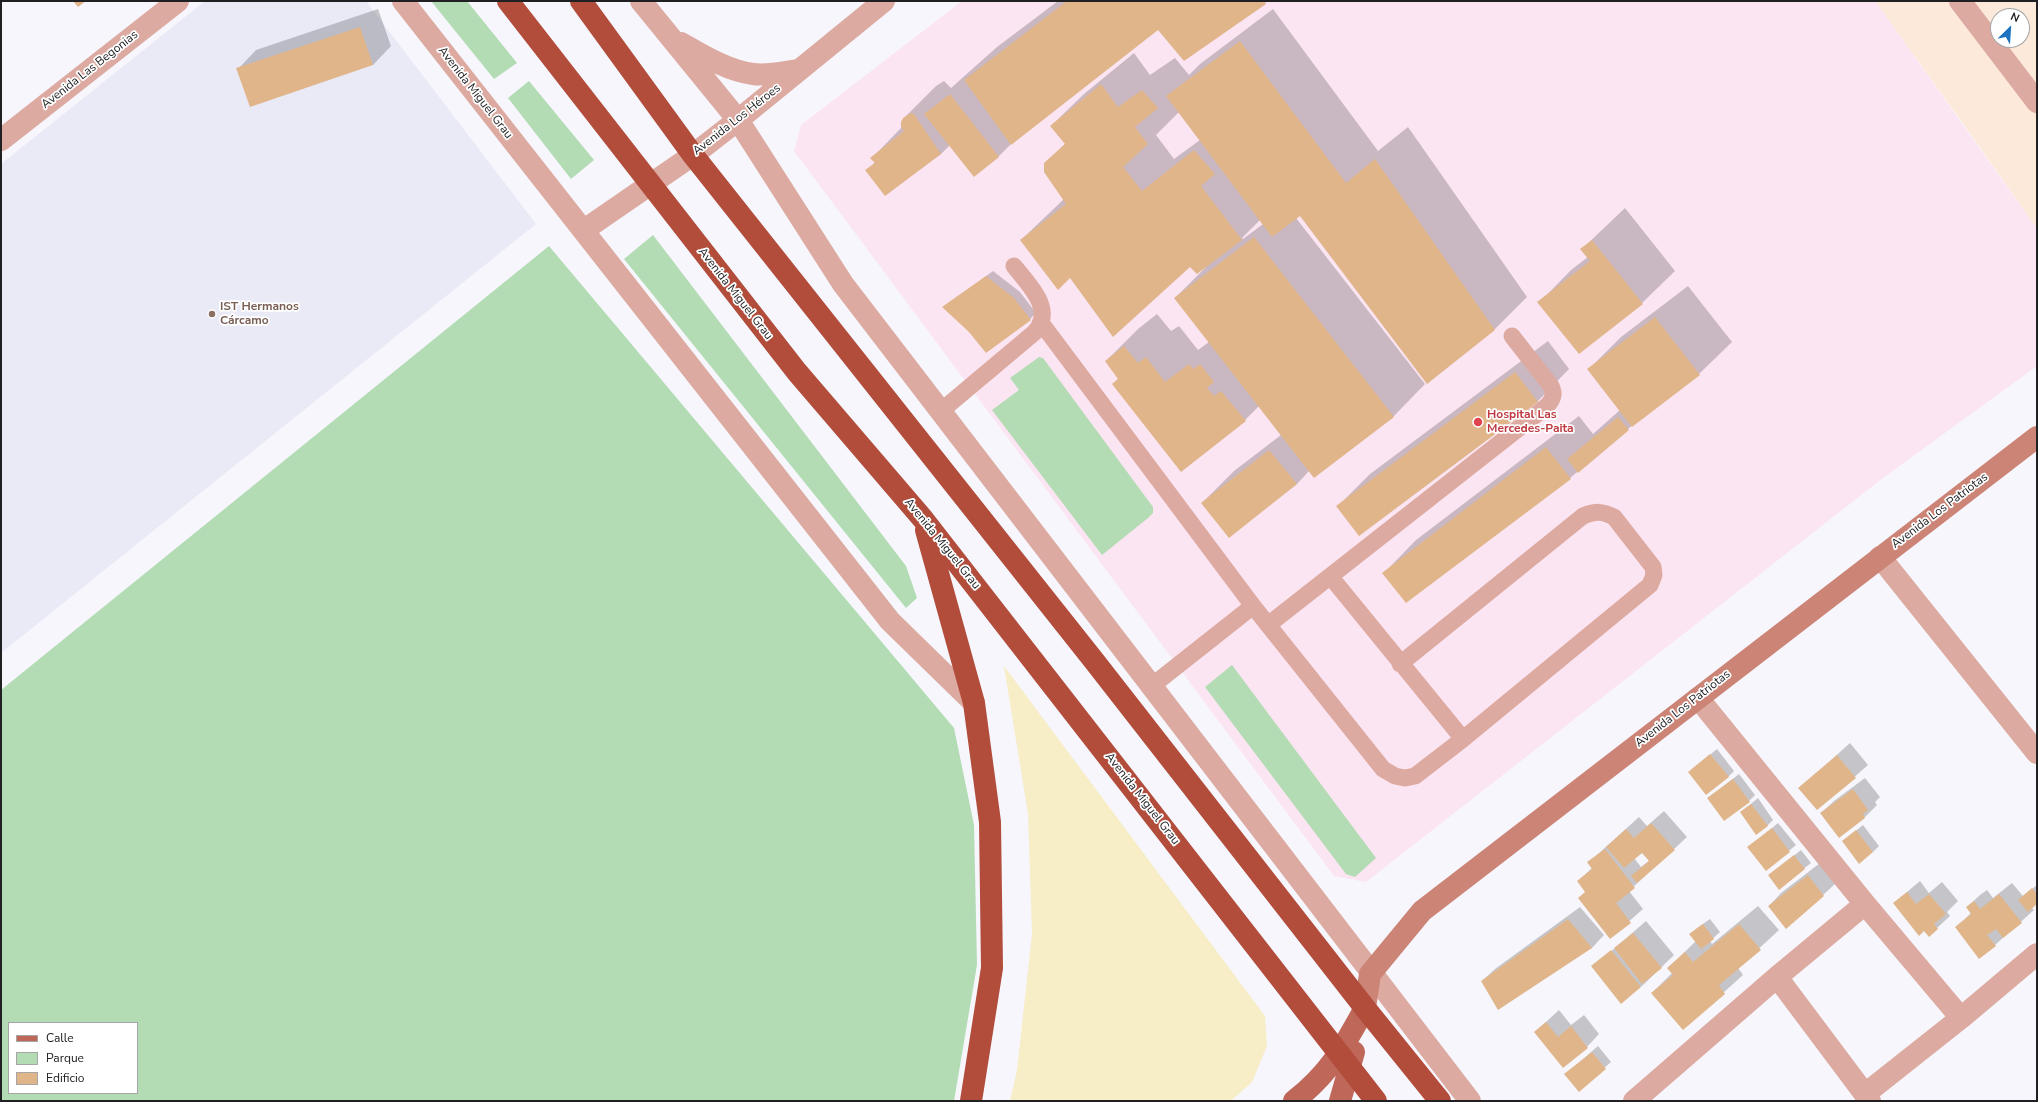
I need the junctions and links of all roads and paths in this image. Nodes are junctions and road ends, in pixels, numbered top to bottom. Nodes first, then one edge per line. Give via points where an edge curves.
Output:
1 (178, 1) edge
2 (402, 1) edge
3 (508, 1) edge
4 (581, 1) edge
5 (641, 1) edge
6 (884, 1) edge
7 (1960, 1) edge
8 (671, 38) junction
9 (800, 70) junction
10 (2037, 102) edge
11 (738, 120) junction
12 (1, 140) edge
13 (693, 154) junction
14 (649, 184) junction
15 (584, 230) junction
16 (1014, 266) dead end
17 (1042, 324) junction
18 (1512, 336) dead end
19 (941, 411) junction
20 (2037, 437) edge
21 (923, 519) junction
22 (1880, 557) junction
23 (1330, 576) junction
24 (1253, 606) junction
25 (1268, 625) junction
26 (1400, 664) junction
27 (1153, 685) junction
28 (1698, 698) junction
29 (974, 703) junction
30 (1463, 739) junction
31 (2037, 753) edge
32 (1865, 904) junction
33 (2037, 954) edge
34 (1370, 974) junction
35 (1777, 977) junction
36 (1365, 1008) junction
37 (1961, 1018) junction
38 (1345, 1061) junction
39 (1373, 1096) edge
40 (1867, 1097) edge
41 (971, 1101) edge
42 (1294, 1101) edge
43 (1340, 1101) edge
44 (1440, 1101) edge
45 (1470, 1101) edge
46 (1634, 1101) edge

1 - 12 street, Avenida Las Begonias
2 - 15 street, Avenida Miguel Grau
3 - 14 highway, Avenida Miguel Grau
4 - 13 highway
5 - 8 street
6 - 9 street, Avenida Los Héroes
7 - 10 street
8 - 9 street via 697,53 752,74 767,75
8 - 11 street
9 - 11 street, Avenida Los Héroes
11 - 13 street, Avenida Los Héroes
11 - 19 street via 843,284
13 - 14 street, Avenida Los Héroes
13 - 36 highway
14 - 15 street, Avenida Los Héroes
14 - 21 highway, Avenida Miguel Grau via 797,372
15 - 29 street, Avenida Miguel Grau via 890,621
16 - 17 lane via 1037,296 1043,316
17 - 19 lane
17 - 24 lane
18 - 23 lane via 1551,386 1554,392 1547,406
19 - 27 street
20 - 22 street, Avenida Los Patriotas
21 - 29 highway
21 - 38 highway, Avenida Miguel Grau
22 - 28 street, Avenida Los Patriotas
22 - 31 street
23 - 25 lane
23 - 26 lane
24 - 25 lane
24 - 27 lane
25 - 30 lane via 1383,769 1395,776 1415,776
26 - 30 lane
26 - 30 lane via 1583,516 1596,511 1614,517 1653,567 1654,575 1650,584
27 - 34 street
28 - 32 street
28 - 34 street, Avenida Los Patriotas via 1422,910
29 - 41 highway via 990,822 992,968
32 - 35 street
32 - 37 street
33 - 37 street
34 - 36 street
34 - 45 street
35 - 40 street
35 - 46 street
36 - 38 main road
36 - 44 highway
37 - 40 street
38 - 39 highway, Avenida Miguel Grau
38 - 42 main road
38 - 43 main road

